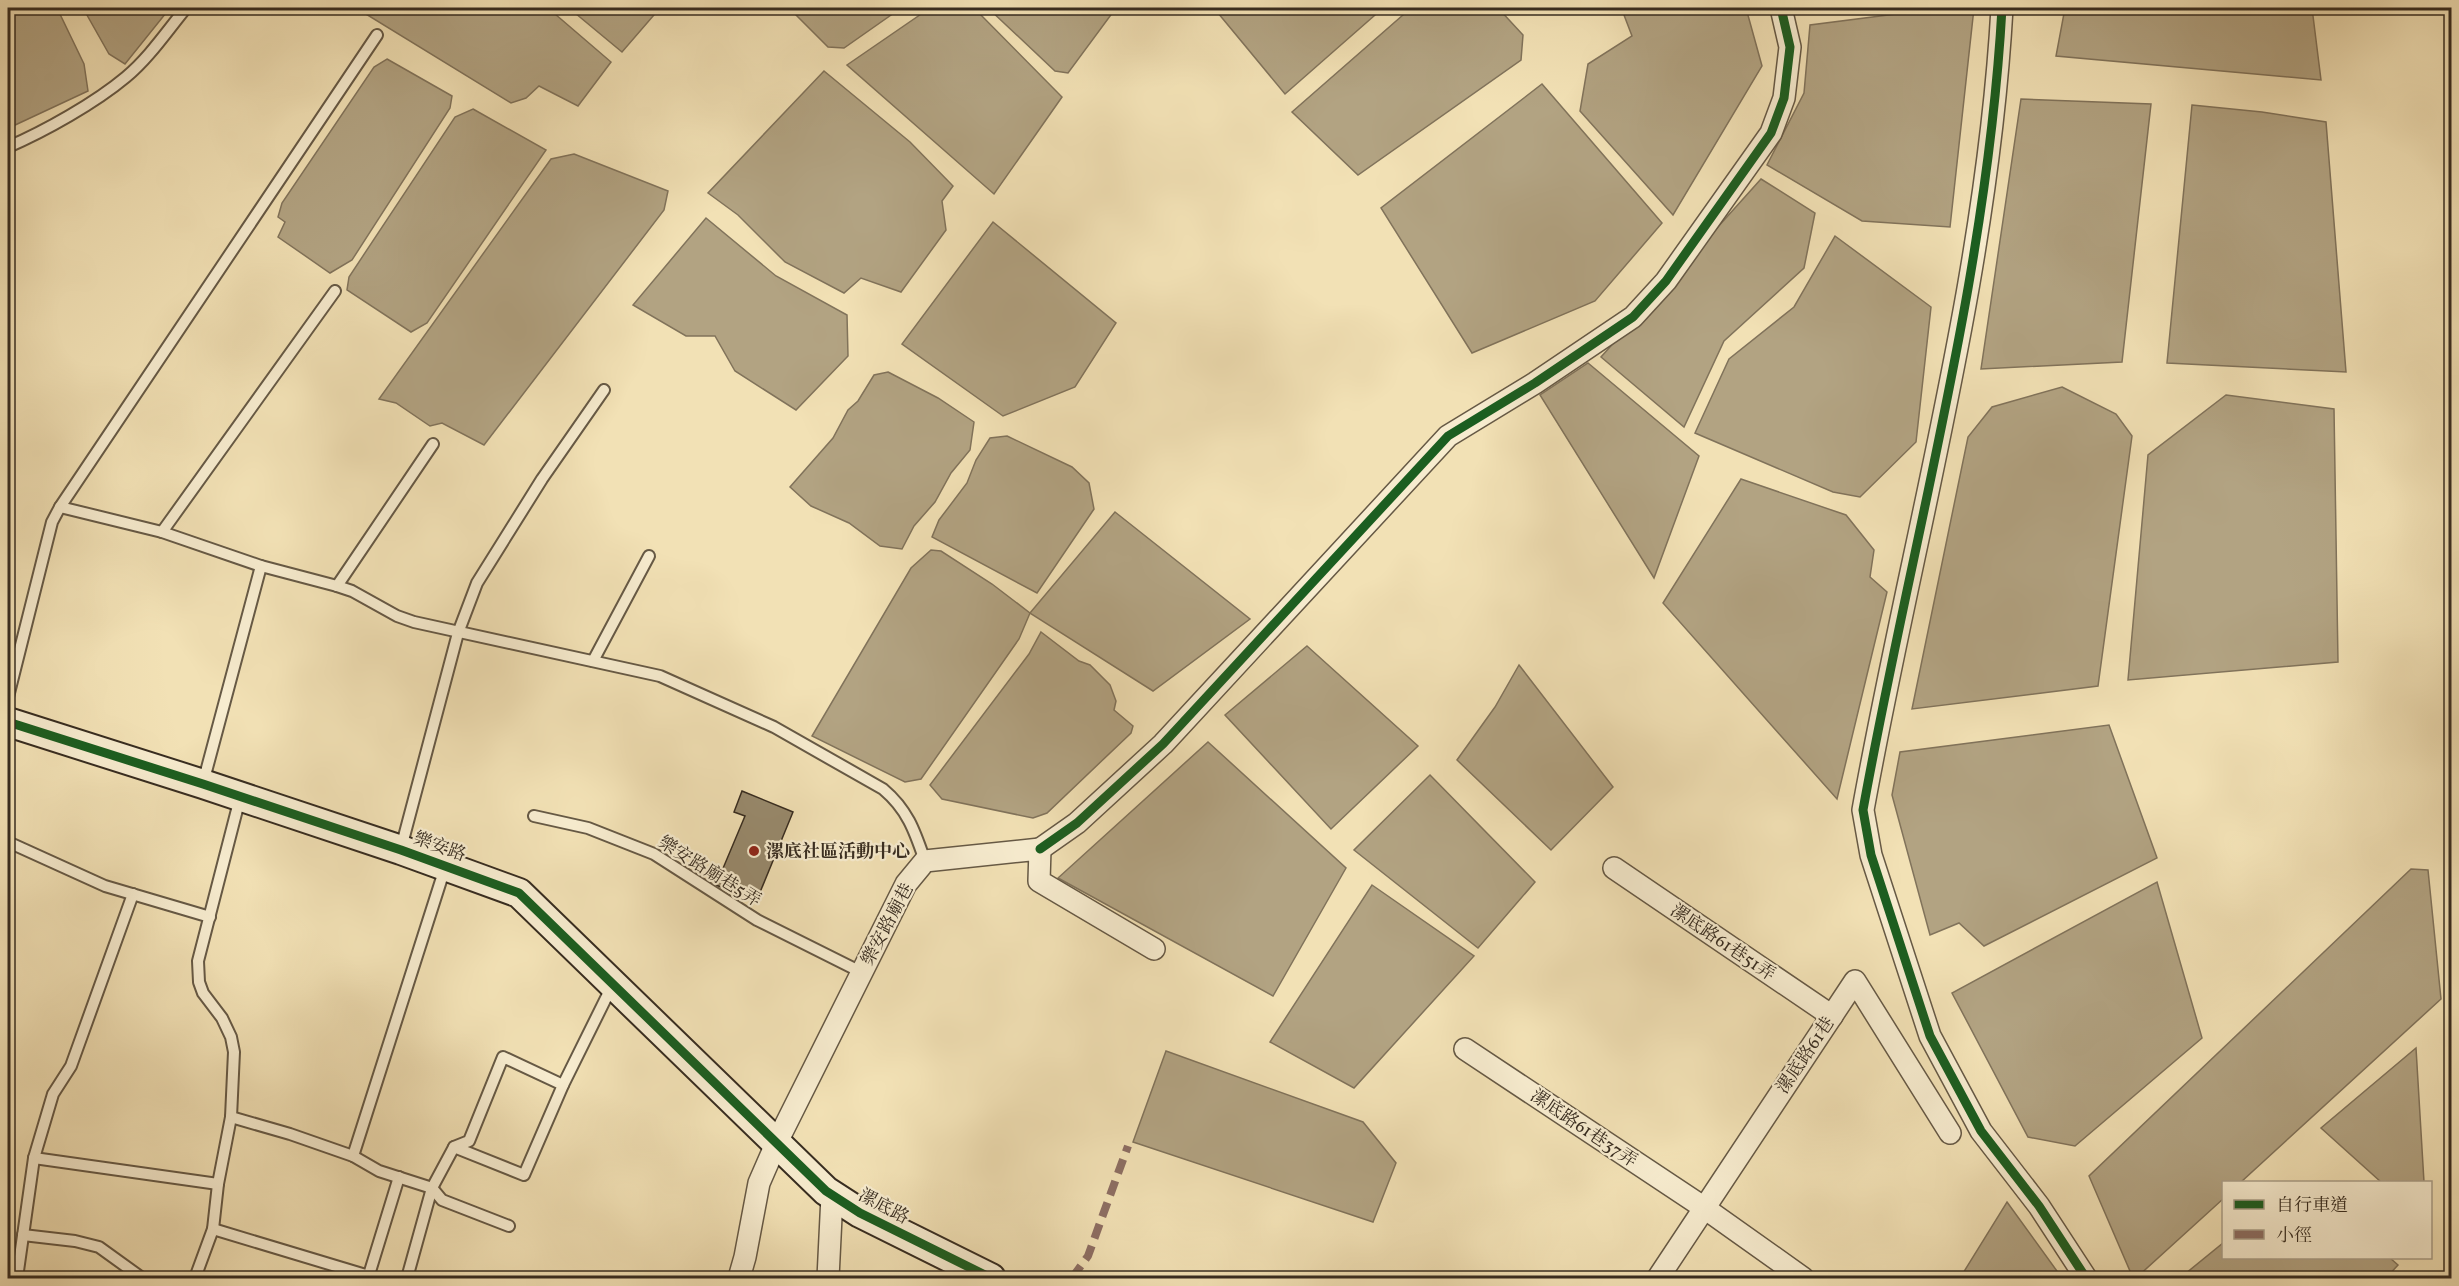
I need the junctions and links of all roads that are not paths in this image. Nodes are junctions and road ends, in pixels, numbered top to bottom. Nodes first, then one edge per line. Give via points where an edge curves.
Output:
1 (186, 8) edge
2 (1781, 8) edge
3 (2002, 8) edge
4 (377, 35) dead end
5 (8, 147) edge
6 (335, 291) dead end
7 (604, 390) dead end
8 (433, 444) dead end
9 (60, 507) junction
10 (162, 532) junction
11 (649, 556) dead end
12 (261, 566) junction
13 (337, 586) junction
14 (458, 633) junction
15 (593, 661) junction
16 (8, 697) edge
17 (8, 722) edge
18 (203, 784) junction
19 (240, 798) junction
20 (534, 816) dead end
21 (8, 842) edge
22 (1040, 849) junction
23 (401, 850) junction
24 (925, 861) junction
25 (446, 865) junction
26 (1614, 868) dead end
27 (133, 894) junction
28 (210, 917) junction
29 (1154, 949) dead end
30 (861, 972) junction
31 (613, 983) junction
32 (1832, 1016) junction
33 (1465, 1049) dead end
34 (563, 1085) junction
35 (231, 1117) junction
36 (1950, 1132) dead end
37 (776, 1144) junction
38 (454, 1147) junction
39 (352, 1156) junction
40 (34, 1158) junction
41 (399, 1177) junction
42 (218, 1184) junction
43 (432, 1188) junction
44 (832, 1196) junction
45 (1703, 1207) junction
46 (509, 1226) dead end
47 (213, 1229) junction
48 (23, 1235) junction
49 (368, 1277) edge
50 (16, 1278) edge
51 (142, 1278) edge
52 (195, 1278) edge
53 (407, 1278) edge
54 (739, 1278) edge
55 (828, 1278) edge
56 (991, 1278) edge
57 (1658, 1278) edge
58 (1803, 1278) edge
59 (2086, 1278) edge

1 - 5 lane via 127,76
2 - 22 street via 1790,47 1784,98 1772,133 1666,282 1633,317 1448,436 1163,744 1077,823
3 - 59 street via 1999,66 1974,263 1863,810 1871,855 1930,1036 1981,1131 2039,1206
4 - 9 lane
6 - 10 lane
7 - 14 lane via 477,583
8 - 13 lane
9 - 10 lane
9 - 16 lane via 52,522
10 - 12 lane
11 - 15 lane
12 - 13 lane
12 - 18 lane
13 - 14 lane via 397,616
14 - 15 lane
14 - 23 lane
15 - 24 lane via 660,676 702,694 774,727 883,789 898,802 912,824
17 - 18 street, 樂安路
18 - 19 street, 樂安路
19 - 23 street, 樂安路
19 - 28 lane
20 - 30 lane, 樂安路廟巷5弄 via 588,828 654,854 757,920
21 - 27 lane via 105,886
22 - 24 street
22 - 29 street via 1040,881
23 - 25 street, 樂安路
24 - 30 street, 樂安路廟巷 via 906,884
25 - 31 street, 樂安路 via 519,893
25 - 39 lane
26 - 32 street, 漯底路61巷51弄
27 - 28 lane
27 - 40 lane via 71,1066 53,1094
28 - 35 lane via 198,961 199,982 231,1037
30 - 37 street, 樂安路廟巷
31 - 34 lane
31 - 37 street, 樂安路
32 - 36 street, 漯底路61巷 via 1855,981
32 - 45 street, 漯底路61巷
33 - 45 street, 漯底路61巷37弄
34 - 38 lane via 503,1057 469,1141
34 - 38 lane via 524,1175
35 - 39 lane
35 - 42 lane
37 - 44 street, 漯底路
37 - 54 street, 樂安路廟巷 via 759,1183
38 - 43 lane
39 - 41 lane
40 - 42 lane
40 - 48 lane
41 - 43 lane
41 - 49 lane
42 - 47 lane
43 - 46 lane via 442,1200
43 - 53 lane
44 - 55 street
44 - 56 street, 漯底路
45 - 57 street, 漯底路61巷
45 - 58 street, 漯底路61巷37弄
47 - 49 lane
47 - 52 lane
48 - 50 lane
48 - 51 lane via 99,1247

